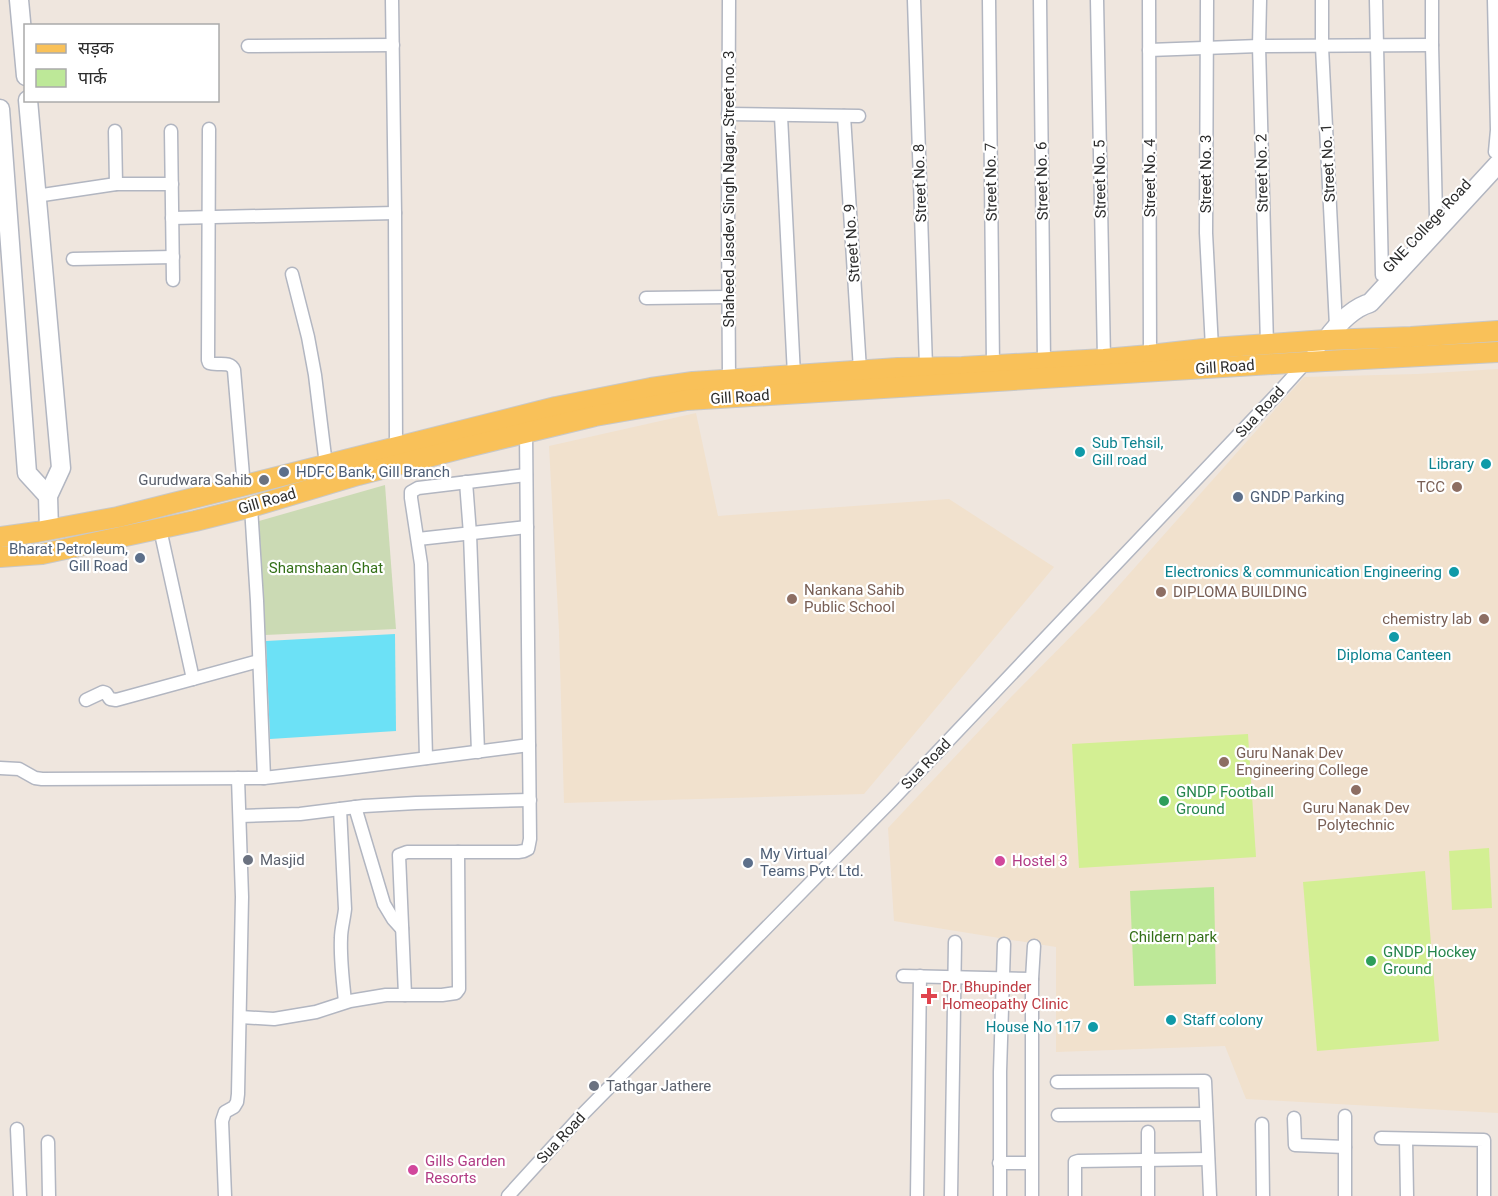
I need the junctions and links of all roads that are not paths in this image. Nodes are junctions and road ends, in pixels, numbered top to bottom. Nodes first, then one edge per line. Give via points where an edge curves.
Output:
1 (19, 0) edge
2 (392, 0) edge
3 (729, 0) edge
4 (914, 0) edge
5 (989, 0) edge
6 (1040, 0) edge
7 (1097, 0) edge
8 (1149, 0) edge
9 (1207, 0) edge
10 (1260, 0) edge
11 (1322, 0) edge
12 (1376, 0) edge
13 (1432, 0) edge
14 (1494, 0) edge
15 (393, 45) junction
16 (1432, 45) junction
17 (248, 46) dead end
18 (1259, 46) junction
19 (1377, 46) junction
20 (1322, 47) junction
21 (1207, 48) junction
22 (1149, 50) junction
23 (24, 54) edge
24 (28, 102) edge
25 (0, 109) edge
26 (728, 114) junction
27 (781, 116) junction
28 (844, 116) junction
29 (860, 116) dead end
30 (209, 129) dead end
31 (115, 131) dead end
32 (171, 131) dead end
33 (1497, 155) edge
34 (116, 184) junction
35 (172, 184) junction
36 (36, 196) junction
37 (395, 213) junction
38 (1436, 217) junction
39 (209, 218) junction
40 (172, 219) junction
41 (173, 257) junction
42 (73, 259) dead end
43 (292, 274) dead end
44 (1382, 274) junction
45 (173, 280) dead end
46 (729, 297) junction
47 (646, 298) dead end
48 (1361, 305) junction
49 (1498, 331) edge
50 (1331, 333) junction
51 (1267, 345) junction
52 (1212, 348) junction
53 (1498, 352) edge
54 (1150, 355) junction
55 (1104, 359) junction
56 (1044, 362) junction
57 (1306, 362) junction
58 (993, 365) junction
59 (926, 367) junction
60 (860, 370) junction
61 (794, 375) junction
62 (729, 379) junction
63 (526, 433) junction
64 (396, 446) junction
65 (326, 465) junction
66 (526, 475) junction
67 (466, 482) junction
68 (243, 487) junction
69 (48, 496) junction
70 (250, 507) junction
71 (526, 527) junction
72 (160, 529) junction
73 (49, 530) junction
74 (470, 534) junction
75 (0, 537) edge
76 (418, 538) junction
77 (0, 558) edge
78 (259, 661) junction
79 (193, 679) junction
80 (86, 700) dead end
81 (529, 745) junction
82 (478, 752) junction
83 (426, 758) junction
84 (0, 768) edge
85 (264, 777) junction
86 (238, 778) junction
87 (530, 800) junction
88 (355, 807) junction
89 (340, 809) junction
90 (240, 816) junction
91 (458, 852) junction
92 (402, 928) junction
93 (955, 942) dead end
94 (1004, 944) dead end
95 (1034, 946) dead end
96 (903, 976) dead end
97 (920, 976) junction
98 (955, 977) junction
99 (1002, 978) junction
100 (1032, 979) junction
101 (405, 995) junction
102 (345, 1002) junction
103 (240, 1017) junction
104 (1057, 1082) dead end
105 (1206, 1114) junction
106 (1058, 1115) dead end
107 (1345, 1116) dead end
108 (1294, 1118) dead end
109 (1262, 1124) dead end
110 (17, 1129) dead end
111 (1148, 1132) dead end
112 (1382, 1138) dead end
113 (1406, 1139) junction
114 (1484, 1140) junction
115 (1498, 1141) edge
116 (48, 1142) dead end
117 (1345, 1147) junction
118 (1208, 1159) junction
119 (1148, 1161) junction
120 (999, 1162) junction
121 (1031, 1163) junction
122 (20, 1196) edge
123 (49, 1196) edge
124 (225, 1196) edge
125 (508, 1196) edge
126 (917, 1196) edge
127 (951, 1196) edge
128 (1000, 1196) edge
129 (1032, 1196) edge
130 (1075, 1196) edge
131 (1148, 1196) edge
132 (1210, 1196) edge
133 (1263, 1196) edge
134 (1345, 1196) edge
135 (1407, 1196) edge
136 (1484, 1196) edge

1 - 23 street
2 - 15 street
3 - 26 street, Shaheed Jasdev Singh Nagar, Street no. 3
4 - 59 street, Street No. 8
5 - 58 street, Street No. 7
6 - 56 street, Street No. 6
7 - 55 street, Street No. 5
8 - 22 street, Street No. 4
9 - 21 street, Street No. 3
10 - 18 street, Street No. 2
11 - 20 street, Street No. 1
12 - 19 street
13 - 16 street
14 - 33 street
15 - 17 street
15 - 37 street
16 - 19 street
16 - 38 street
18 - 20 street
18 - 21 street
18 - 51 street, Street No. 2
19 - 20 street
19 - 44 street
20 - 50 street, Street No. 1
21 - 22 street
21 - 52 street, Street No. 3 via 1206,233
22 - 54 street, Street No. 4
24 - 36 street
25 - 69 street via 27,473
26 - 27 street
26 - 46 street, Shaheed Jasdev Singh Nagar, Street no. 3
27 - 28 street
27 - 61 street
28 - 29 street
28 - 60 street, Street No. 9
30 - 39 street
31 - 34 street
32 - 35 street
33 - 38 street, GNE College Road
33 - 48 street, GNE College Road via 1370,303
34 - 35 street
34 - 36 street
35 - 40 street
36 - 69 street via 61,468
37 - 39 street
37 - 64 street
38 - 44 street, GNE College Road
39 - 40 street
39 - 68 street via 208,360 233,366
40 - 41 street
41 - 42 street
41 - 45 street
43 - 65 street via 310,347
44 - 48 street, GNE College Road via 1363,294
46 - 47 street
46 - 62 street, Shaheed Jasdev Singh Nagar, Street no. 3
48 - 50 street, GNE College Road
49 - 50 main road, Gill Road via 1410,337
50 - 51 main road, Gill Road
50 - 57 street, Sua Road
51 - 52 main road, Gill Road
52 - 54 main road, Gill Road
53 - 57 main road, Gill Road
54 - 55 main road, Gill Road
55 - 56 main road, Gill Road
56 - 58 main road, Gill Road
57 - 63 main road, Gill Road via 687,400
57 - 125 street, Sua Road via 899,792 579,1118
58 - 59 main road, Gill Road
59 - 60 main road, Gill Road
60 - 61 main road, Gill Road
61 - 62 main road, Gill Road
62 - 64 main road, Gill Road via 651,388 556,407
63 - 66 street
63 - 70 main road, Gill Road
64 - 65 main road, Gill Road
65 - 68 main road, Gill Road
66 - 67 street
66 - 71 street
67 - 74 street
67 - 76 street via 411,492
68 - 73 main road, Gill Road
69 - 73 street
70 - 72 main road, Gill Road
70 - 78 street
71 - 74 street
71 - 81 street
72 - 77 main road, Gill Road via 42,554
72 - 79 street
73 - 75 main road, Gill Road
74 - 76 street
74 - 82 street
76 - 83 street
78 - 79 street
78 - 85 street
79 - 80 street via 116,700 103,692
81 - 82 street
81 - 87 street
82 - 83 street
83 - 85 street
84 - 86 street via 19,769 42,779
85 - 86 street
86 - 90 street
87 - 88 street
87 - 91 street via 528,849
88 - 89 street
88 - 92 street via 384,904
89 - 90 street
89 - 102 street
90 - 103 street
91 - 92 street via 399,855
91 - 101 street via 459,988 456,993 442,995
92 - 101 street
93 - 98 street
94 - 99 street
95 - 100 street
96 - 97 street
97 - 98 street
97 - 126 street
98 - 99 street
98 - 127 street
99 - 100 street
99 - 120 street
100 - 121 street
101 - 102 street
102 - 103 street via 274,1019
103 - 124 street via 238,1094 234,1107 225,1112 222,1121
104 - 105 street via 1205,1081
105 - 106 street
105 - 118 street
107 - 117 street
108 - 117 street via 1295,1145
109 - 133 street
110 - 122 street
111 - 119 street
112 - 113 street
113 - 114 street
113 - 135 street
114 - 115 street
114 - 136 street
116 - 123 street
117 - 134 street
118 - 119 street
118 - 132 street
119 - 130 street via 1075,1162
119 - 131 street
120 - 121 street
120 - 128 street
121 - 129 street

